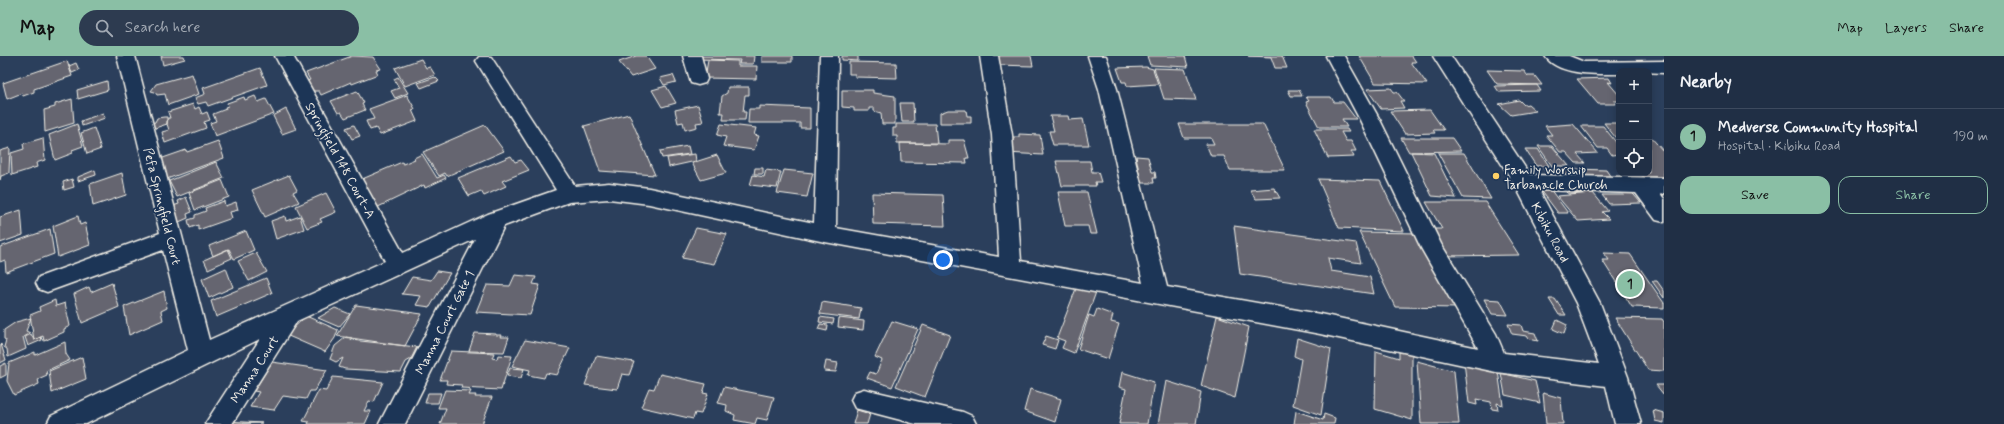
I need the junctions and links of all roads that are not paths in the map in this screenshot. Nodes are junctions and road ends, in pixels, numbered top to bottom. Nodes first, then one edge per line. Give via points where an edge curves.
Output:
1 (126, 56) edge
2 (284, 56) edge
3 (692, 56) edge
4 (829, 56) edge
5 (988, 56) edge
6 (1097, 56) edge
7 (1335, 56) edge
8 (1442, 56) edge
9 (1554, 56) edge
10 (485, 61) dead end
11 (1664, 67) edge
12 (698, 79) dead end
13 (1524, 182) junction
14 (1642, 186) junction
15 (1664, 186) edge
16 (569, 194) junction
17 (1664, 214) edge
18 (496, 220) junction
19 (825, 234) junction
20 (171, 238) junction
21 (398, 264) junction
22 (1010, 267) junction
23 (47, 283) dead end
24 (1157, 294) junction
25 (289, 315) junction
26 (201, 355) junction
27 (1496, 362) junction
28 (1616, 377) junction
29 (864, 400) dead end
30 (60, 424) edge
31 (218, 424) edge
32 (392, 424) edge
33 (963, 424) edge
34 (1628, 424) edge

1 - 20 street, Pefa Springfield Court
2 - 21 street, Springfield 148 Court-A
3 - 12 street
4 - 19 street
5 - 22 street via 997,92 1002,137
6 - 24 street via 1108,90
7 - 27 street via 1370,120 1432,248 1487,341
8 - 13 street, Kibiku Road
9 - 11 street via 1568,64 1584,68
10 - 16 street
13 - 14 street
13 - 28 street, Kibiku Road via 1588,303
14 - 15 street
14 - 17 street
16 - 18 street
16 - 19 street via 609,192 649,196
18 - 21 street
18 - 32 street, Manna Court Gate 1
19 - 22 street
20 - 23 street
20 - 26 street, Pefa Springfield Court
21 - 25 street
22 - 24 street
24 - 27 street via 1320,324
25 - 26 street
25 - 31 street, Manna Court
26 - 30 street
27 - 28 street
28 - 34 street, Kibiku Road
29 - 33 street

